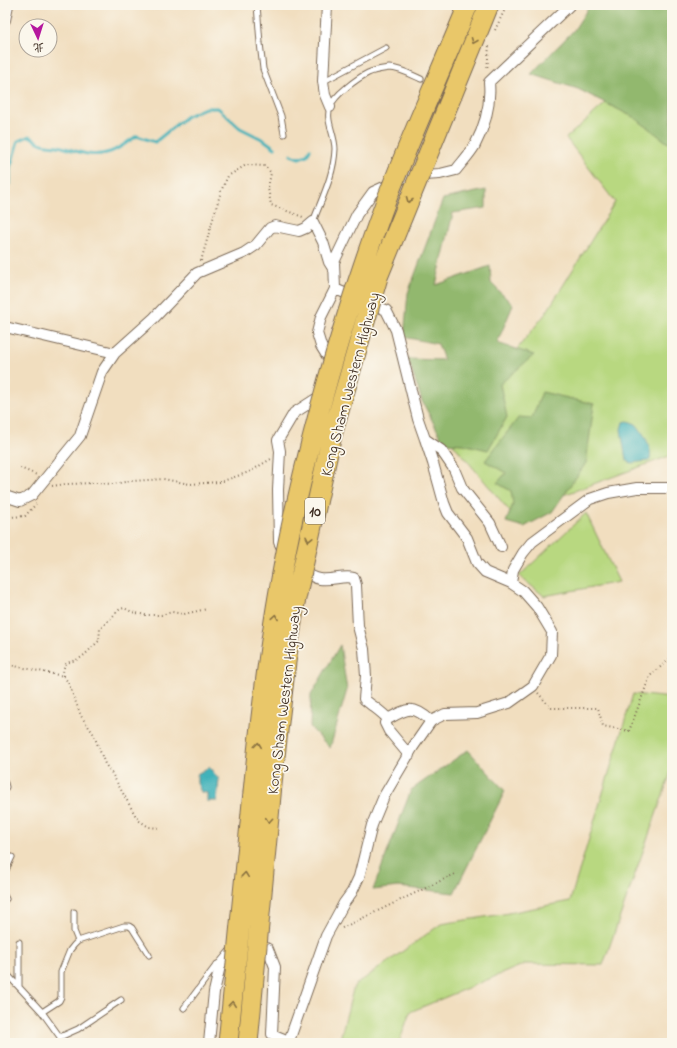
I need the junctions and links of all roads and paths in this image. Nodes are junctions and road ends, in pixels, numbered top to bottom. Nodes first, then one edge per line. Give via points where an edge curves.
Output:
1 (8, 5) edge
2 (258, 5) edge
3 (327, 5) edge
4 (468, 5) edge
5 (489, 5) edge
6 (507, 5) edge
7 (570, 5) edge
8 (5, 20) edge
9 (495, 30) dead end
10 (489, 43) dead end
11 (386, 48) dead end
12 (421, 79) dead end
13 (323, 81) junction
14 (489, 82) junction
15 (330, 107) junction
16 (284, 134) dead end
17 (313, 222) junction
18 (334, 271) junction
19 (197, 273) junction
20 (334, 289) junction
21 (5, 327) edge
22 (115, 353) junction
23 (425, 439) junction
24 (280, 456) junction
25 (667, 488) dead end
26 (48, 490) dead end
27 (5, 496) edge
28 (39, 500) dead end
29 (5, 516) edge
30 (501, 546) dead end
31 (511, 583) junction
32 (207, 609) dead end
33 (672, 656) edge
34 (5, 664) edge
35 (63, 676) junction
36 (532, 686) junction
37 (388, 719) junction
38 (431, 721) junction
39 (409, 755) junction
40 (5, 783) edge
41 (5, 789) edge
42 (160, 828) dead end
43 (12, 857) dead end
44 (5, 872) edge
45 (455, 874) dead end
46 (74, 912) dead end
47 (326, 936) junction
48 (78, 940) junction
49 (19, 942) dead end
50 (150, 955) dead end
51 (223, 963) junction
52 (5, 972) edge
53 (19, 987) junction
54 (120, 1000) dead end
55 (184, 1008) dead end
56 (42, 1012) junction
57 (60, 1040) edge
58 (289, 1042) edge
59 (209, 1043) edge
60 (228, 1043) edge
61 (248, 1043) edge

1 - 8 street
2 - 16 lane via 263,69 281,116
3 - 13 street
60 -> 4 highway, Kong Sham Western Highway / 10, bridge via 266,676 277,601 295,510 338,342 363,266 409,143
5 -> 61 highway, Kong Sham Western Highway / 10, bridge via 378,277 332,436 295,603 286,662 272,782
6 - 9 path
7 - 14 street
10 - 14 path
11 - 13 lane
12 - 15 lane via 390,68 370,72 339,94
13 - 15 street
14 - 18 street via 488,112 474,145 456,170 408,176 373,192 358,214 334,262
15 - 17 lane via 329,124 335,148 331,176
17 - 18 street
17 - 19 street via 299,231 275,226 270,228 256,245 244,253
17 - 19 path via 271,205 268,188 271,173 265,166 246,165 228,176 221,191
18 - 20 street
19 - 22 street via 154,318
20 - 23 street via 386,310 396,330
20 - 24 street via 321,317 317,333 321,346 335,369 335,379 321,396 294,413 278,440
21 - 22 street
22 - 27 street via 102,372 80,436 32,494 20,501
23 - 30 street via 441,450 454,469 462,488 490,524
23 - 31 street via 448,513 467,538 477,563 485,572
24 - 26 path via 249,472 220,482 190,484 163,479 113,484 95,482 52,486
24 - 37 street via 279,542 290,562 306,573 320,579 354,578 358,626 364,648 364,699
25 - 31 street via 637,488 590,499 532,542 512,570
28 - 29 path via 25,516
31 - 36 street via 523,591 537,607 552,632 551,655
32 - 35 path via 184,614 172,612 145,615 120,608 100,629 99,641 82,657 66,663
33 - 36 path via 650,676 629,731 603,726 598,708 551,708
34 - 35 path
35 - 42 path via 105,764 138,820 149,827
36 - 38 street via 509,703 478,713 445,714
37 - 38 street via 400,712 411,710 420,712
37 - 39 street via 385,723 389,731
38 - 39 street
39 - 47 street via 384,796 372,825 359,877
40 - 41 lane
43 - 44 lane
45 - 47 path
46 - 48 lane via 74,935
47 - 58 street
48 - 50 lane via 129,926
48 - 56 lane via 70,950 61,972 61,997
49 - 53 lane
51 - 55 lane via 217,964
51 - 58 street via 237,946 256,943 268,949 275,967 272,1034
51 - 59 street via 214,992
52 - 53 lane
53 - 56 lane
54 - 57 lane
56 - 57 lane

